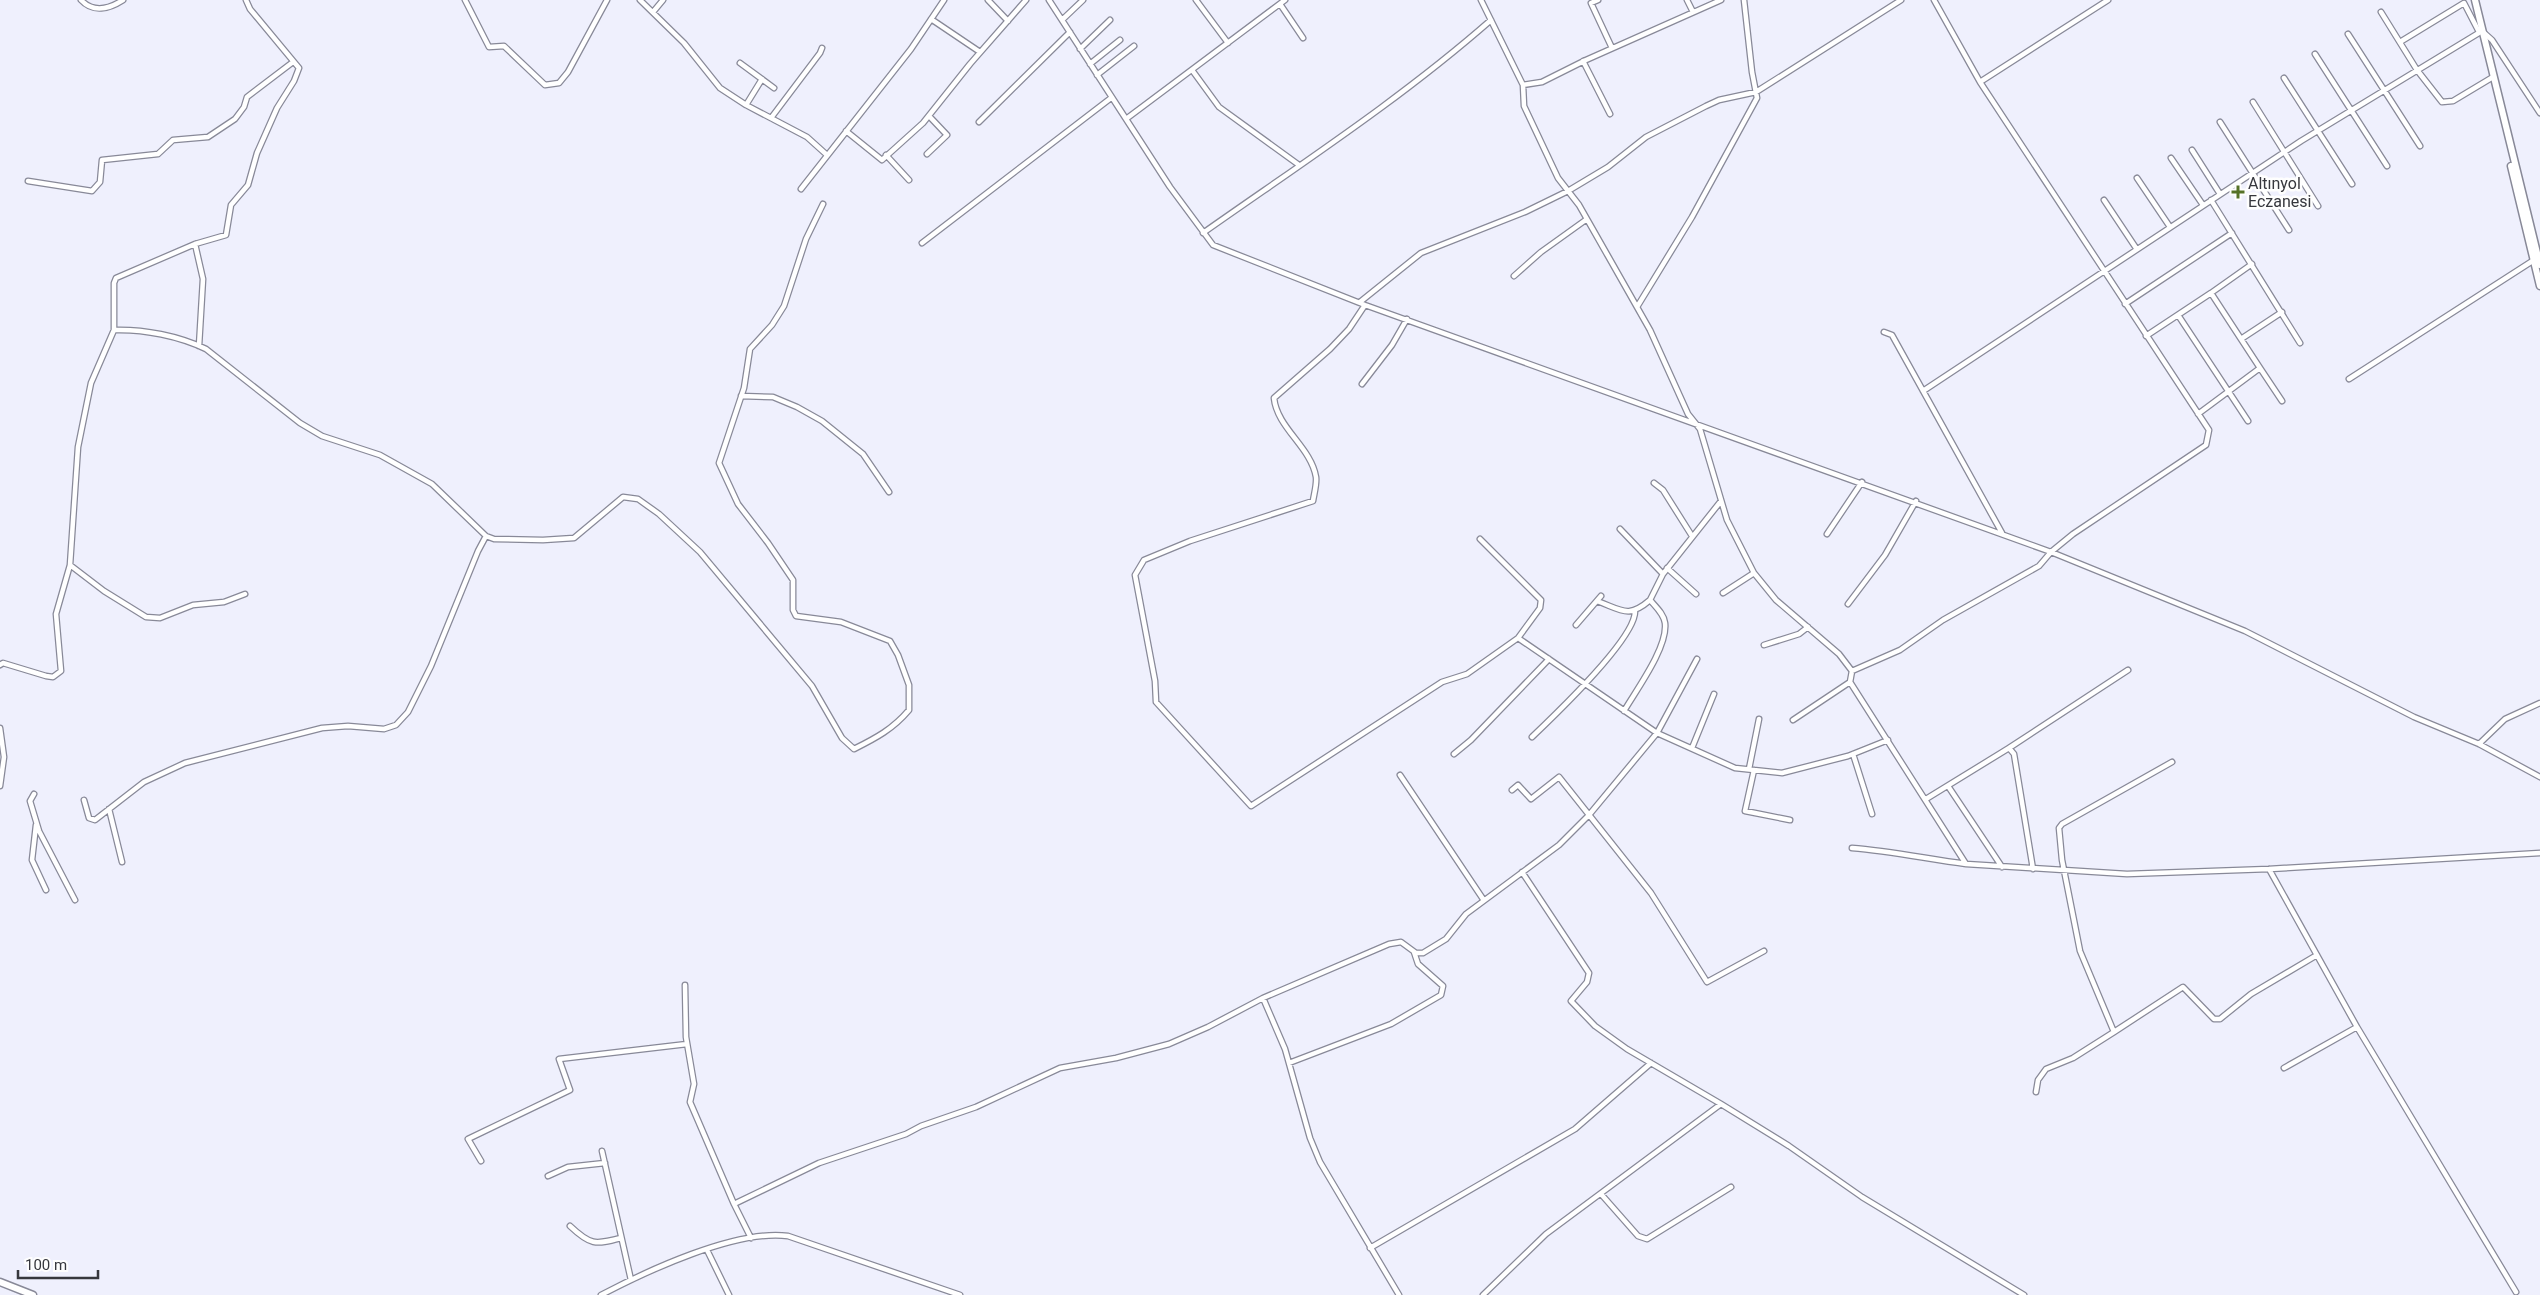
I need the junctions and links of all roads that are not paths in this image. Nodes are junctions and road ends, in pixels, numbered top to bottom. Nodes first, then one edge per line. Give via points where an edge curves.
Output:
1 (81, 0) edge
2 (123, 0) edge
3 (246, 0) edge
4 (465, 0) edge
5 (607, 0) edge
6 (640, 0) edge
7 (663, 0) edge
8 (944, 0) edge
9 (988, 0) edge
10 (1026, 0) edge
11 (1049, 0) edge
12 (1083, 0) edge
13 (1196, 0) edge
14 (1285, 0) edge
15 (1482, 0) edge
16 (1598, 0) edge
17 (1687, 0) edge
18 (1721, 0) edge
19 (1744, 0) edge
20 (1901, 0) edge
21 (1934, 0) edge
22 (2108, 0) edge
23 (2475, 0) edge
24 (1280, 4) junction
25 (653, 12) junction
26 (1693, 12) junction
27 (2381, 12) dead end
28 (931, 19) junction
29 (1062, 20) junction
30 (1110, 20) dead end
31 (1491, 20) junction
32 (1008, 21) junction
33 (2481, 31) junction
34 (1070, 32) junction
35 (2348, 34) dead end
36 (1303, 38) dead end
37 (1120, 40) dead end
38 (2400, 42) junction
39 (1228, 43) junction
40 (1134, 46) dead end
41 (822, 48) dead end
42 (1612, 48) junction
43 (1080, 49) junction
44 (980, 52) junction
45 (2315, 54) dead end
46 (1583, 61) junction
47 (293, 62) junction
48 (740, 63) dead end
49 (1090, 64) junction
50 (1192, 70) junction
51 (2418, 70) junction
52 (1097, 75) junction
53 (2284, 78) dead end
54 (2492, 78) junction
55 (762, 79) junction
56 (1980, 82) junction
57 (1523, 85) junction
58 (774, 88) dead end
59 (2384, 90) junction
60 (1756, 92) junction
61 (1111, 98) junction
62 (2253, 102) dead end
63 (746, 105) junction
64 (2351, 110) junction
65 (2540, 113) edge
66 (1610, 114) dead end
67 (929, 116) junction
68 (772, 118) junction
69 (1126, 119) junction
70 (979, 122) dead end
71 (2220, 122) dead end
72 (846, 131) junction
73 (2318, 131) junction
74 (2420, 146) dead end
75 (2192, 150) dead end
76 (2284, 152) junction
77 (927, 154) dead end
78 (827, 155) junction
79 (886, 156) junction
80 (2171, 158) dead end
81 (1299, 165) junction
82 (2387, 166) dead end
83 (2252, 173) junction
84 (2137, 178) dead end
85 (909, 180) dead end
86 (28, 181) dead end
87 (2352, 184) dead end
88 (801, 189) dead end
89 (1568, 190) junction
90 (2220, 194) junction
91 (2104, 200) dead end
92 (2211, 200) junction
93 (823, 204) dead end
94 (2202, 205) junction
95 (2318, 206) dead end
96 (1587, 219) junction
97 (2170, 227) junction
98 (2289, 230) dead end
99 (1203, 233) junction
100 (2232, 233) junction
101 (195, 244) junction
102 (922, 244) dead end
103 (2136, 248) junction
104 (2538, 260) edge
105 (2252, 264) junction
106 (2103, 270) junction
107 (1514, 276) dead end
108 (2540, 286) edge
109 (2211, 293) junction
110 (1360, 302) junction
111 (2125, 304) junction
112 (1366, 305) junction
113 (1637, 308) junction
114 (2282, 312) junction
115 (2178, 315) junction
116 (1407, 319) junction
117 (114, 330) junction
118 (1884, 332) dead end
119 (2146, 336) junction
120 (2241, 338) junction
121 (2300, 343) dead end
122 (199, 346) junction
123 (2260, 368) junction
124 (2349, 378) dead end
125 (1362, 384) dead end
126 (1923, 391) junction
127 (2230, 392) junction
128 (741, 396) junction
129 (2282, 401) dead end
130 (2198, 414) junction
131 (2248, 421) dead end
132 (1696, 423) junction
133 (1862, 482) junction
134 (1654, 483) dead end
135 (889, 492) dead end
136 (1721, 501) junction
137 (1916, 501) junction
138 (1620, 529) dead end
139 (2002, 533) junction
140 (1827, 534) dead end
141 (486, 536) junction
142 (1692, 536) junction
143 (1480, 539) dead end
144 (2051, 552) junction
145 (70, 566) junction
146 (1667, 568) junction
147 (1754, 573) junction
148 (1663, 574) junction
149 (1723, 593) dead end
150 (245, 594) dead end
151 (1696, 594) dead end
152 (1601, 596) dead end
153 (1650, 600) junction
154 (1597, 601) junction
155 (1848, 604) dead end
156 (1635, 611) junction
157 (1576, 625) dead end
158 (1808, 627) junction
159 (1518, 638) junction
160 (1764, 645) dead end
161 (1549, 659) junction
162 (1697, 659) dead end
163 (0, 665) edge
164 (2128, 670) dead end
165 (1852, 671) junction
166 (1850, 682) junction
167 (1586, 685) junction
168 (1714, 694) dead end
169 (2540, 703) edge
170 (1624, 711) junction
171 (1759, 719) dead end
172 (1793, 720) dead end
173 (0, 728) edge
174 (1657, 733) junction
175 (1532, 737) dead end
176 (1888, 740) junction
177 (2479, 744) junction
178 (1692, 748) junction
179 (2009, 748) junction
180 (1454, 754) dead end
181 (1853, 754) junction
182 (2172, 762) dead end
183 (1751, 770) junction
184 (1400, 776) dead end
185 (2540, 776) edge
186 (0, 786) edge
187 (1948, 786) junction
188 (1512, 790) dead end
189 (34, 794) dead end
190 (1926, 799) junction
191 (84, 800) dead end
192 (109, 809) junction
193 (1872, 814) dead end
194 (1589, 815) junction
195 (1790, 820) dead end
196 (36, 824) junction
197 (1852, 848) dead end
198 (2540, 853) edge
199 (122, 862) dead end
200 (1966, 864) junction
201 (2002, 867) junction
202 (2033, 869) junction
203 (2269, 869) junction
204 (1522, 872) junction
205 (2064, 872) junction
206 (46, 890) dead end
207 (1483, 899) junction
208 (75, 900) dead end
209 (1764, 951) dead end
210 (1414, 952) junction
211 (2317, 955) junction
212 (685, 986) dead end
213 (1263, 998) junction
214 (2357, 1027) junction
215 (2114, 1032) junction
216 (687, 1044) junction
217 (1289, 1063) junction
218 (1651, 1063) junction
219 (2284, 1068) dead end
220 (2036, 1092) dead end
221 (1721, 1104) junction
222 (602, 1151) dead end
223 (481, 1161) dead end
224 (604, 1163) junction
225 (548, 1176) dead end
226 (1732, 1187) dead end
227 (1601, 1194) junction
228 (734, 1204) junction
229 (570, 1226) dead end
230 (621, 1238) junction
231 (751, 1238) junction
232 (1370, 1248) junction
233 (707, 1250) junction
234 (631, 1280) junction
235 (0, 1282) edge
236 (2516, 1292) dead end
237 (33, 1295) edge
238 (601, 1295) edge
239 (729, 1295) edge
240 (960, 1295) edge
241 (1399, 1295) edge
242 (1483, 1295) edge
243 (2024, 1295) edge

1 - 2 street via 93,8 105,8
3 - 47 street
4 - 5 street via 489,46 504,46 545,85 559,83 568,72
6 - 25 street
7 - 25 street
8 - 28 street
9 - 32 street
10 - 32 street
11 - 29 street
12 - 29 street
13 - 39 street
14 - 24 street
15 - 31 street
16 - 42 street via 1591,3
17 - 26 street
18 - 26 street
19 - 60 street
20 - 60 street
21 - 56 street
22 - 56 street
23 - 33 street
24 - 36 street
24 - 39 street
25 - 63 street via 684,43 720,88
26 - 42 street
27 - 38 street
28 - 44 street
28 - 72 street
29 - 34 street
30 - 43 street
31 - 57 street
31 - 81 street via 1449,57
32 - 44 street
33 - 38 street via 2464,3
33 - 51 street
33 - 54 street
33 - 65 street via 2492,40
34 - 43 street
34 - 70 street
35 - 59 street
37 - 49 street
38 - 51 street
39 - 50 street
40 - 52 street
41 - 68 street
42 - 46 street
43 - 49 street
44 - 67 street
45 - 64 street
46 - 57 street via 1542,82
46 - 66 street
47 - 86 street via 247,97 235,119 208,138 173,140 158,154 102,160 100,182 92,191
47 - 101 street via 299,68 294,81 277,108 257,153 248,185 231,205 226,235
48 - 55 street
49 - 52 street
50 - 69 street
50 - 81 street via 1218,106
51 - 54 street via 2442,102 2452,101
51 - 59 street
52 - 61 street
53 - 73 street
54 - 104 street
55 - 58 street
55 - 63 street
56 - 106 street
57 - 89 street via 1524,106 1558,178
59 - 64 street
59 - 74 street
60 - 89 street via 1719,100 1660,129 1608,167
60 - 113 street via 1757,98 1747,120
61 - 69 street
61 - 102 street
62 - 76 street
63 - 68 street
64 - 73 street
64 - 82 street
67 - 77 street via 947,135
67 - 79 street
68 - 78 street via 807,137
69 - 99 street
71 - 83 street
72 - 78 street
72 - 79 street via 882,160
73 - 76 street
73 - 87 street
75 - 90 street
76 - 83 street
76 - 95 street
78 - 88 street
79 - 85 street
80 - 94 street
81 - 99 street
83 - 90 street
83 - 98 street
84 - 97 street
89 - 96 street
89 - 110 street via 1525,212 1421,253
90 - 92 street
91 - 103 street
92 - 94 street
92 - 100 street
93 - 128 street via 806,239 784,306 750,349
94 - 97 street
96 - 107 street
96 - 113 street
97 - 103 street
99 - 110 street via 1213,245 1229,253
100 - 105 street
100 - 111 street
101 - 117 street via 116,278
101 - 122 street via 203,279
103 - 106 street
104 - 108 street
104 - 124 street
105 - 109 street
105 - 114 street
106 - 111 street
106 - 126 street
109 - 115 street
109 - 120 street
110 - 112 street
111 - 119 street
112 - 116 street
112 - 159 street via 1330,349 1274,398 1281,419 1310,461 1317,478 1313,500 1190,541 1144,560 1135,575 1156,702 1251,806 1442,682 1467,674
113 - 132 street via 1688,414
114 - 120 street
114 - 121 street
115 - 119 street
115 - 127 street
116 - 125 street
116 - 132 street
117 - 122 street via 128,329 189,341
117 - 145 street via 91,383 78,447
118 - 126 street via 1892,335
119 - 130 street
120 - 123 street
122 - 141 street via 322,436 380,455 432,484
123 - 127 street
123 - 129 street
126 - 139 street
127 - 130 street
127 - 131 street
128 - 135 street via 773,397 822,421 863,454
128 - 141 street via 719,463 738,504 793,580 796,616 841,622 890,641 909,685 909,710 882,736 854,749 842,738 812,686 700,552 638,498 623,497 574,538 494,540
130 - 144 street via 2209,430 2206,445
132 - 133 street
132 - 136 street
133 - 137 street
133 - 140 street
134 - 142 street via 1663,490
136 - 142 street
136 - 147 street
137 - 139 street
137 - 155 street via 1884,555
138 - 148 street
139 - 144 street
141 - 192 street via 423,684 406,715 396,725 384,729 322,728 185,763 144,782
142 - 146 street
143 - 159 street via 1541,600 1540,608
144 - 165 street via 2039,566 1943,620 1900,650
144 - 177 street via 2245,631 2414,717
145 - 150 street via 146,617 160,618 193,605 224,602
145 - 163 street via 56,614 61,671 53,677
146 - 148 street
146 - 151 street
147 - 149 street
147 - 158 street via 1776,600
148 - 153 street
152 - 154 street
153 - 156 street
153 - 170 street via 1662,614 1665,639
154 - 156 street via 1627,612
154 - 157 street
156 - 167 street via 1631,628
158 - 160 street via 1798,634
158 - 165 street via 1839,654
159 - 161 street
161 - 167 street
161 - 180 street
162 - 174 street
164 - 179 street
165 - 166 street
166 - 172 street
166 - 176 street
167 - 170 street
167 - 175 street
168 - 178 street
169 - 177 street via 2505,720
170 - 174 street
171 - 183 street
173 - 186 street via 4,757
174 - 178 street
174 - 194 street
176 - 181 street
176 - 190 street
177 - 185 street
178 - 183 street via 1735,768
179 - 187 street
179 - 202 street via 2014,754
181 - 183 street via 1782,773
181 - 193 street
182 - 205 street via 2061,825
183 - 195 street via 1745,811
184 - 207 street
187 - 190 street
187 - 201 street
188 - 194 street via 1518,785 1531,799 1559,777
189 - 196 street via 30,801
190 - 200 street
191 - 192 street via 92,820
192 - 199 street
194 - 204 street via 1559,845
194 - 209 street via 1651,894 1707,982
196 - 206 street via 32,860
196 - 208 street
197 - 200 street via 1892,851
198 - 203 street
200 - 201 street
201 - 202 street
202 - 205 street
203 - 205 street via 2127,874
203 - 211 street
204 - 207 street
204 - 218 street via 1589,973 1588,982 1572,996 1572,1004 1610,1038
205 - 215 street via 2080,951
207 - 210 street via 1446,939 1423,953
210 - 213 street via 1401,942 1389,944
210 - 217 street via 1418,964 1442,986 1441,995 1391,1024
211 - 214 street
211 - 215 street via 2251,994 2220,1018 2214,1019 2183,987
212 - 216 street
213 - 217 street
213 - 228 street via 1169,1044 1060,1068 906,1134 819,1163
214 - 219 street
214 - 236 street
215 - 220 street via 2073,1058 2046,1070 2038,1080
216 - 223 street via 559,1059 570,1090 468,1139
216 - 228 street via 694,1084 690,1102
217 - 232 street via 1320,1162
218 - 221 street
218 - 232 street via 1575,1129
221 - 227 street
221 - 243 street via 1862,1197
222 - 224 street
224 - 225 street via 568,1167
224 - 230 street
226 - 227 street via 1647,1239 1638,1236
227 - 242 street via 1546,1234
228 - 231 street
229 - 230 street via 593,1243
230 - 234 street
231 - 233 street
231 - 240 street via 772,1234 788,1236
232 - 241 street
233 - 234 street
233 - 239 street
234 - 238 street
235 - 237 street

